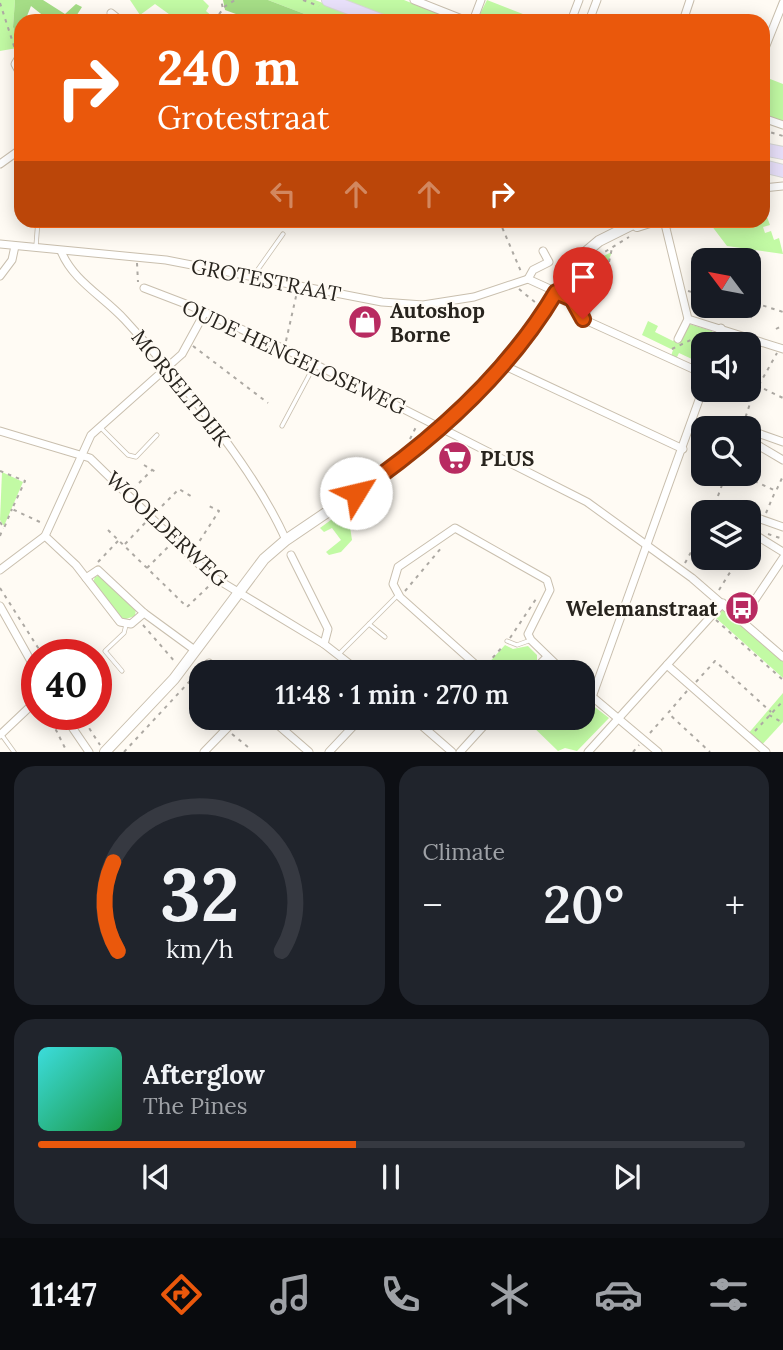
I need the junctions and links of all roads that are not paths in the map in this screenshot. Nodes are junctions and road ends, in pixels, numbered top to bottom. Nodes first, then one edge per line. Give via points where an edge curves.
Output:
1 (328, 0) edge
2 (414, 0) edge
3 (783, 3) edge
4 (365, 14) edge
5 (449, 14) edge
6 (770, 36) edge
7 (37, 228) edge
8 (626, 228) edge
9 (635, 228) edge
10 (664, 228) edge
11 (621, 231) junction
12 (283, 234) dead end
13 (0, 244) edge
14 (15, 246) junction
15 (36, 248) junction
16 (61, 251) junction
17 (543, 251) dead end
18 (606, 270) road end
19 (0, 276) edge
20 (252, 278) junction
21 (528, 279) junction
22 (144, 288) road end
23 (556, 292) junction
24 (205, 312) junction
25 (583, 319) junction
26 (688, 319) junction
27 (721, 328) junction
28 (720, 332) edge
29 (678, 339) road end
30 (783, 349) edge
31 (315, 364) junction
32 (501, 364) junction
33 (691, 368) edge
34 (166, 369) junction
35 (699, 402) edge
36 (282, 426) dead end
37 (100, 427) junction
38 (442, 427) junction
39 (0, 431) edge
40 (761, 434) edge
41 (157, 435) dead end
42 (783, 442) edge
43 (761, 447) edge
44 (683, 449) junction
45 (81, 454) junction
46 (783, 460) edge
47 (761, 519) edge
48 (783, 527) edge
49 (45, 536) junction
50 (761, 538) edge
51 (286, 540) junction
52 (648, 545) junction
53 (783, 552) edge
54 (291, 555) dead end
55 (783, 558) edge
56 (0, 570) edge
57 (86, 578) junction
58 (238, 593) junction
59 (399, 596) junction
60 (723, 603) junction
61 (0, 606) edge
62 (144, 613) junction
63 (742, 619) junction
64 (369, 624) junction
65 (126, 625) junction
66 (385, 637) dead end
67 (531, 640) junction
68 (507, 641) road end
69 (21, 643) edge
70 (324, 644) junction
71 (195, 651) junction
72 (338, 654) junction
73 (547, 657) junction
74 (783, 657) edge
75 (345, 660) edge
76 (471, 660) edge
77 (544, 660) edge
78 (550, 660) edge
79 (667, 665) junction
80 (122, 671) dead end
81 (595, 689) edge
82 (595, 699) edge
83 (21, 716) edge
84 (620, 718) junction
85 (74, 730) edge
86 (224, 730) edge
87 (284, 730) edge
88 (349, 730) edge
89 (427, 730) edge
90 (480, 730) edge
91 (1, 735) edge
92 (103, 748) edge
93 (14, 751) edge
94 (89, 751) edge
95 (205, 751) edge
96 (309, 751) edge
97 (329, 751) edge
98 (452, 751) edge
99 (460, 751) edge
100 (589, 751) edge
101 (658, 751) edge
102 (766, 751) edge

1 - 4 main road
2 - 5 street
3 - 6 street
7 - 15 lane
8 - 11 street
9 - 11 street
10 - 26 street
11 - 23 street via 580,256
12 - 20 lane
13 - 14 street, GROTESTRAAT
14 - 15 street, GROTESTRAAT
14 - 19 street via 12,260
15 - 16 street, GROTESTRAAT
16 - 20 street, GROTESTRAAT via 136,256
16 - 34 street, MORSELTDIJK via 68,268 124,318
17 - 21 street via 549,262 533,270
18 - 25 street
20 - 21 street, GROTESTRAAT via 382,302 424,305 474,297
21 - 23 street
22 - 24 street, OUDE HENGELOSEWEG
23 - 25 street via 572,299
23 - 32 street
24 - 31 street, OUDE HENGELOSEWEG
24 - 34 street via 189,343
25 - 33 street
26 - 27 street
26 - 29 street
27 - 28 street
27 - 30 street
31 - 36 lane
31 - 38 street, OUDE HENGELOSEWEG
32 - 38 street
32 - 44 street
34 - 37 street
34 - 51 street, MORSELTDIJK via 226,443
35 - 44 street
37 - 41 lane via 128,455 136,457
37 - 45 street
38 - 51 street
38 - 52 street, OUDE HENGELOSEWEG via 587,502
39 - 45 street, WOOLDERWEG
40 - 42 street
43 - 46 street
44 - 52 street
45 - 49 street
45 - 58 street, WOOLDERWEG via 190,556
47 - 48 street
49 - 56 street
49 - 57 street
50 - 53 street
51 - 58 street via 264,559
52 - 60 street, OUDE HENGELOSEWEG
52 - 81 street
54 - 70 street via 328,629
55 - 63 street
57 - 62 street via 98,570
57 - 65 street
58 - 70 street, WOOLDERWEG
58 - 71 street
59 - 64 lane
59 - 67 street via 393,584 394,571 455,528 547,580 550,590 528,634
59 - 76 street
60 - 63 street, OUDE HENGELOSEWEG
60 - 79 street
61 - 69 street
62 - 65 street
62 - 71 street
63 - 74 street, OUDE HENGELOSEWEG
64 - 66 lane
64 - 72 lane
65 - 80 lane via 105,651
67 - 68 lane via 517,645
67 - 73 street
70 - 72 street, WOOLDERWEG
71 - 92 street via 182,670
72 - 75 street, WOOLDERWEG
73 - 77 street
73 - 78 street
79 - 84 street
79 - 102 street
82 - 84 street
83 - 91 street
84 - 100 street
84 - 101 street
85 - 94 street
86 - 95 street
87 - 96 street
88 - 97 street
89 - 98 street
90 - 99 street
91 - 93 lane

